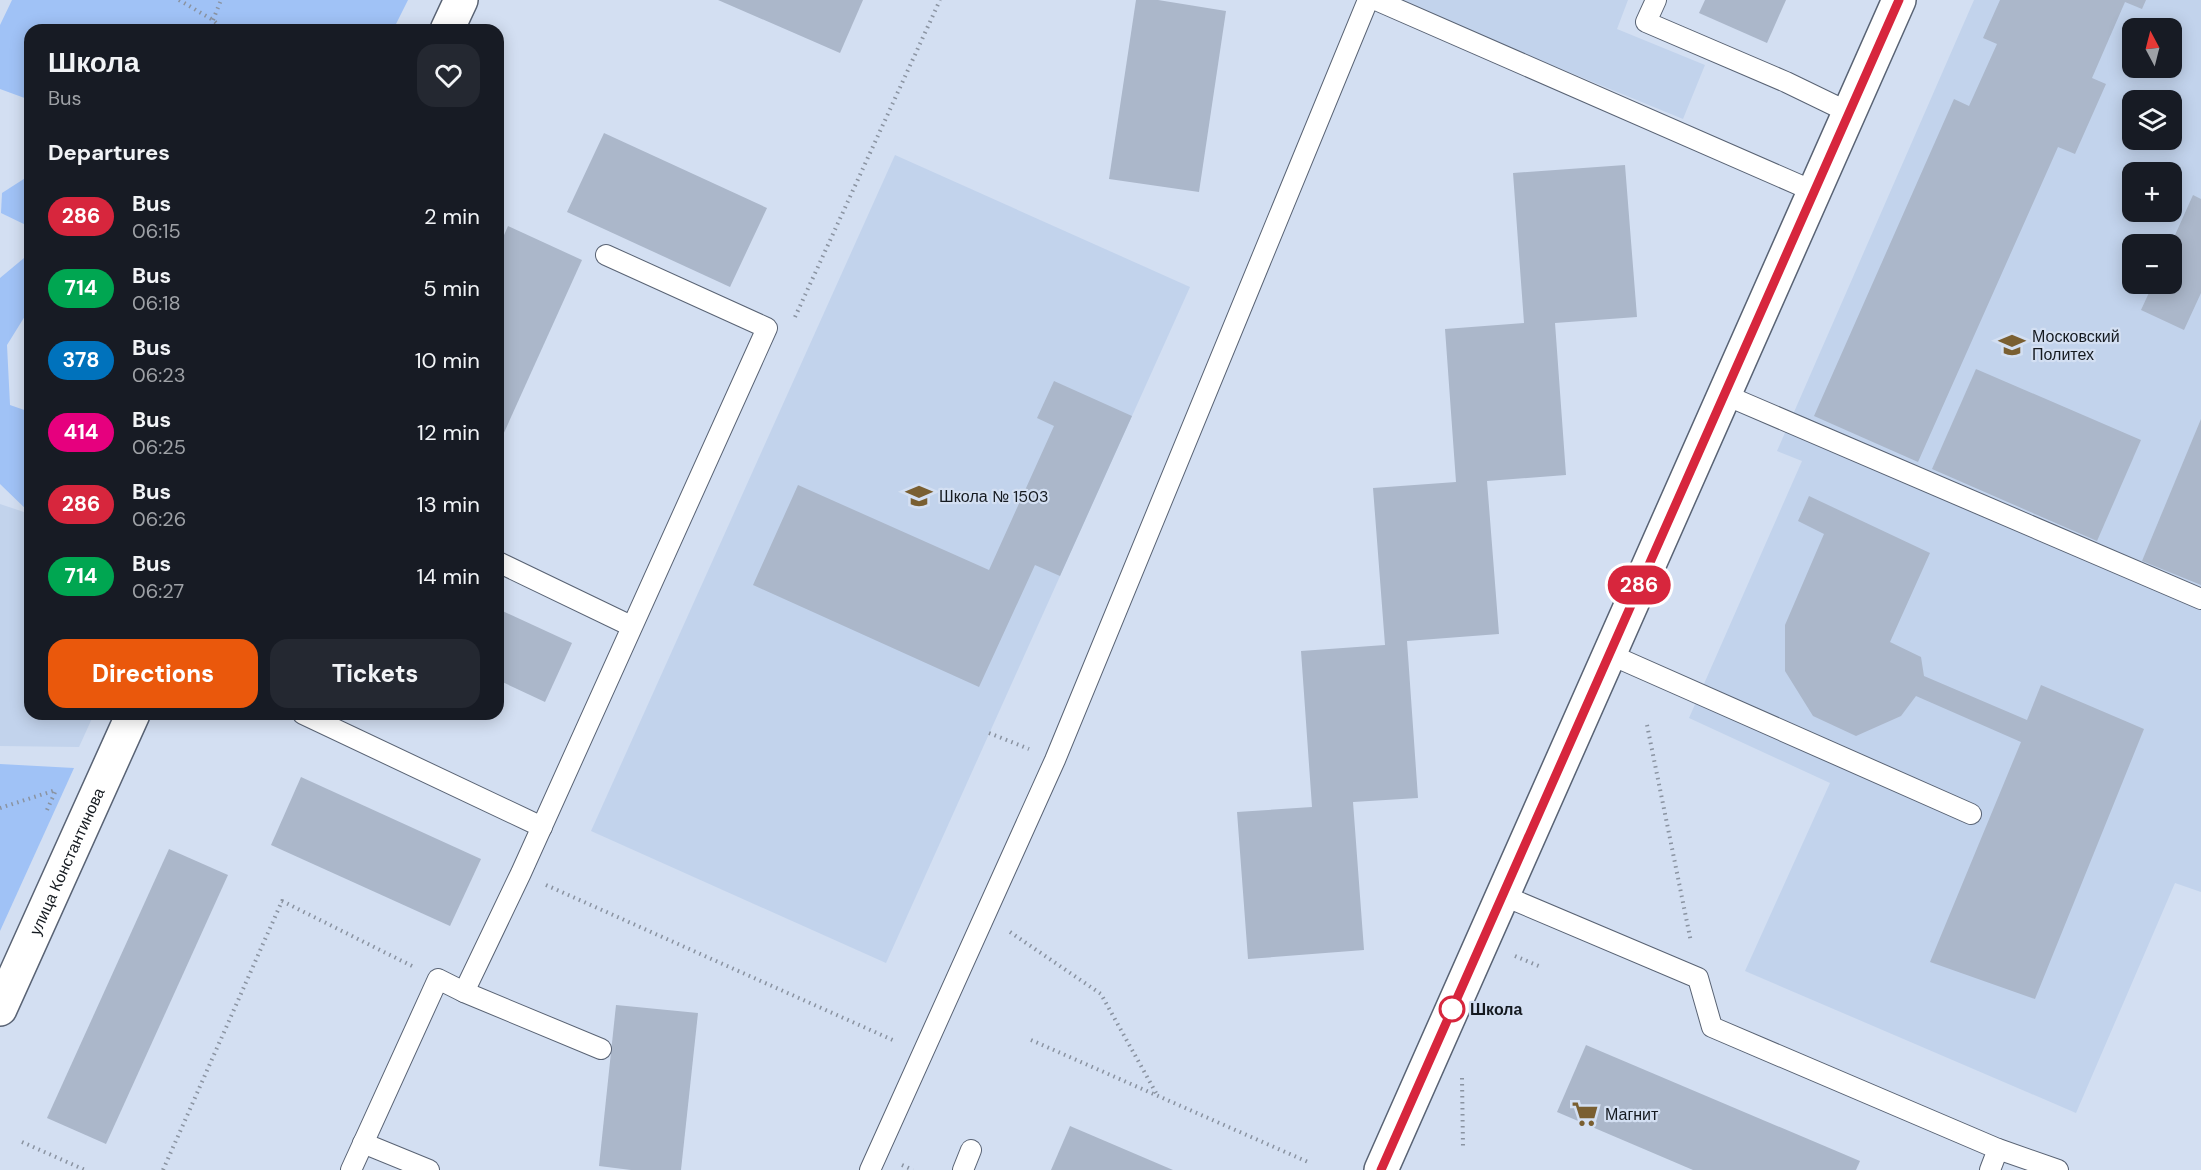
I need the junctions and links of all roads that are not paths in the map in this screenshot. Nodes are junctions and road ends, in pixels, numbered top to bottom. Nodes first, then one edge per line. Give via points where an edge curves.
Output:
1 (461, 0) edge
2 (1368, 0) edge
3 (1376, 0) edge
4 (1656, 0) edge
5 (1899, 0) edge
6 (450, 24) edge
7 (1850, 113) junction
8 (1814, 191) junction
9 (606, 255) dead end
10 (1723, 394) junction
11 (504, 565) edge
12 (2201, 599) edge
13 (631, 626) junction
14 (1609, 654) junction
15 (130, 720) edge
16 (316, 720) edge
17 (1971, 814) dead end
18 (542, 826) junction
19 (1502, 895) junction
20 (464, 992) junction
21 (0, 1010) edge
22 (601, 1049) dead end
23 (363, 1143) junction
24 (1998, 1149) junction
25 (972, 1150) dead end
26 (351, 1170) edge
27 (429, 1170) edge
28 (870, 1170) edge
29 (963, 1170) edge
30 (1381, 1170) edge
31 (1990, 1170) edge
32 (2058, 1170) edge

1 - 6 street
2 - 28 lane via 1055,760
3 - 8 lane
4 - 7 lane via 1646,22
5 - 7 street
7 - 8 street
8 - 10 street
9 - 13 lane via 767,328
10 - 12 lane
10 - 14 street
11 - 13 lane
13 - 18 lane
14 - 17 lane
14 - 19 street
15 - 21 street, улица Константинова
16 - 18 lane
18 - 20 lane
19 - 24 lane via 1698,978 1712,1027
19 - 30 street
20 - 22 lane
20 - 23 lane via 438,979
23 - 26 lane
23 - 27 lane
24 - 31 lane
24 - 32 lane
25 - 29 lane

